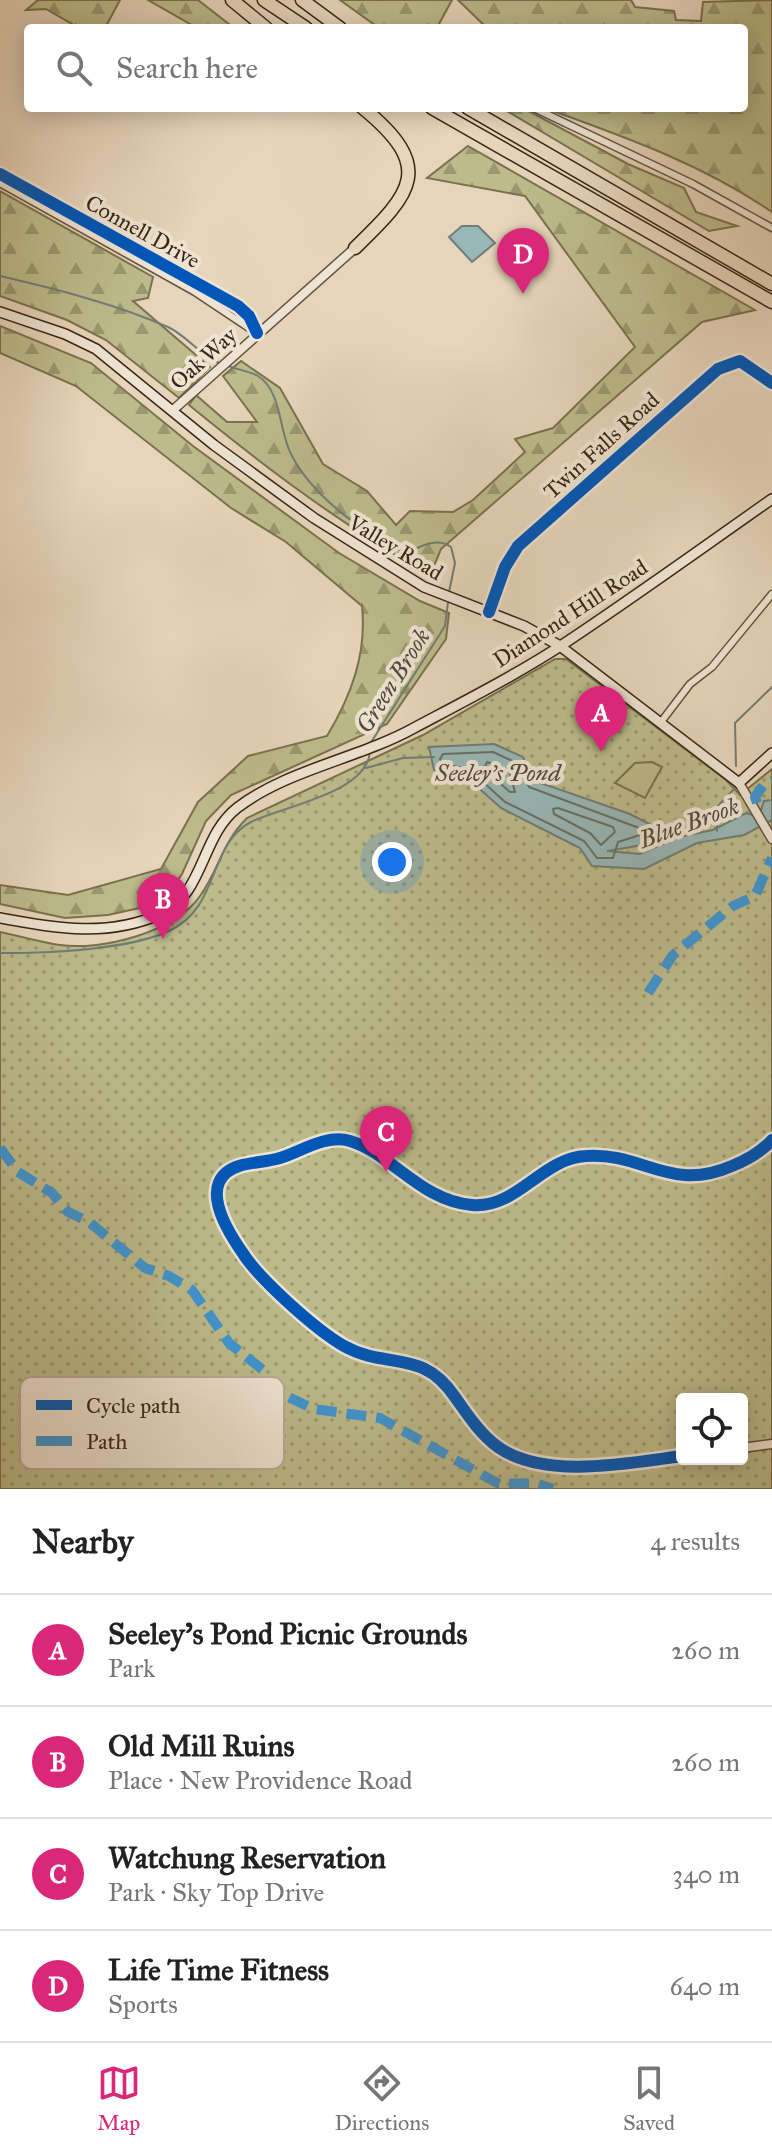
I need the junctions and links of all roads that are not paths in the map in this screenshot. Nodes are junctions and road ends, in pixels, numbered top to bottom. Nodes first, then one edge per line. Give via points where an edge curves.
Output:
1 (232, 0) edge
2 (264, 0) edge
3 (302, 0) edge
4 (261, 24) edge
5 (300, 24) edge
6 (335, 24) edge
7 (368, 112) edge
8 (439, 112) edge
9 (475, 112) edge
10 (542, 112) edge
11 (0, 174) edge
12 (0, 183) edge
13 (772, 228) edge
14 (355, 248) joint
15 (719, 253) junction
16 (772, 275) edge
17 (772, 284) edge
18 (772, 302) edge
19 (0, 312) edge
20 (257, 333) junction
21 (772, 383) edge
22 (173, 410) junction
23 (772, 499) edge
24 (772, 594) edge
25 (489, 612) junction
26 (560, 646) junction
27 (661, 722) junction
28 (772, 753) edge
29 (739, 783) junction
30 (772, 839) edge
31 (0, 918) edge
32 (772, 1140) edge
33 (772, 1444) edge
34 (748, 1447) edge
35 (676, 1457) edge

1 - 4 highway
2 - 5 highway
3 - 6 highway
7 - 14 highway via 397,138 408,177 398,204
8 - 18 highway
9 - 15 highway
10 - 13 street
11 - 20 street, Connell Drive via 238,306
12 - 20 street, Connell Drive via 208,299
14 - 20 street
15 - 16 highway
15 - 17 highway
19 - 22 main road, Valley Road via 96,349
20 - 22 street, Oak Way
21 - 25 street, Twin Falls Road via 740,361 718,369 518,546
22 - 25 main road, Valley Road via 314,518 440,595
23 - 26 main road, Diamond Hill Road
24 - 27 street
25 - 26 main road, Valley Road
26 - 27 main road, Valley Road
26 - 31 main road, Diamond Hill Road via 379,745 236,809 214,835 187,893 161,913 86,931
27 - 29 main road, Valley Road
28 - 29 main road
29 - 30 street, Valley Road
32 - 35 street via 743,1162 695,1177 617,1158 581,1156 549,1169 508,1198 480,1205 454,1201 418,1185 345,1140 237,1167 219,1182 218,1209 241,1251 267,1282 344,1345 432,1371 481,1430 507,1452 562,1466
33 - 34 street

